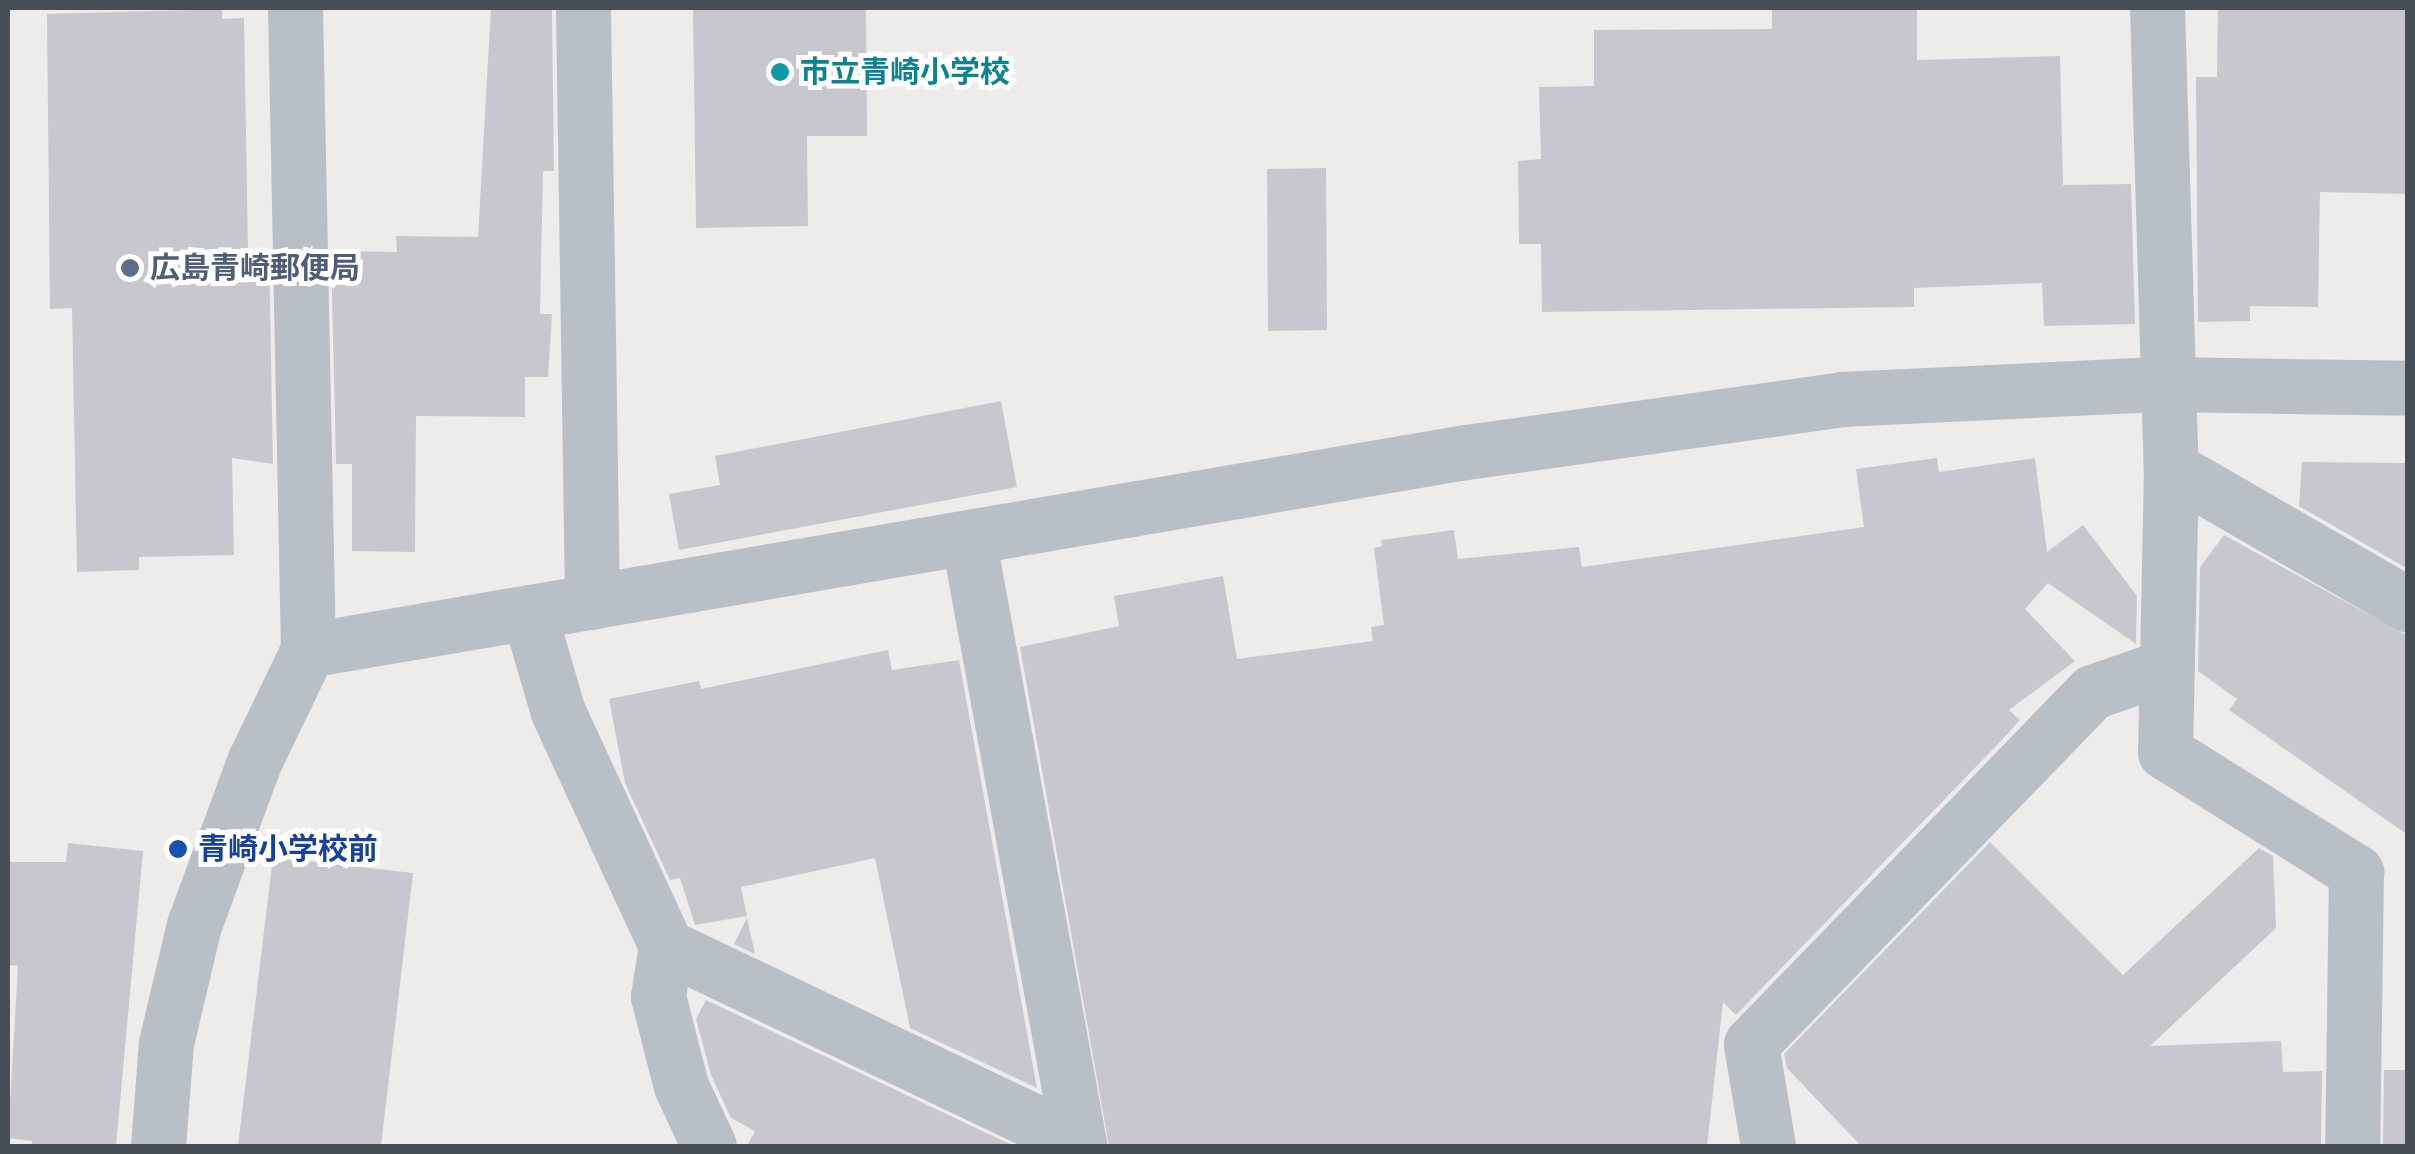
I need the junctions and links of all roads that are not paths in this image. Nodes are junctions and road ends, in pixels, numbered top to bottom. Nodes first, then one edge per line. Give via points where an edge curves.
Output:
1 (295, 8) edge
2 (583, 8) edge
3 (2158, 8) edge
4 (2164, 384) junction
5 (2408, 388) edge
6 (2171, 468) junction
7 (968, 538) junction
8 (592, 602) junction
9 (2408, 605) edge
10 (529, 612) junction
11 (308, 650) junction
12 (2167, 666) junction
13 (666, 946) junction
14 (158, 1146) edge
15 (709, 1146) edge
16 (1768, 1146) edge
17 (2352, 1146) edge

1 - 11 street
2 - 8 street
3 - 4 street
4 - 5 street
4 - 6 street
4 - 7 street via 1841,400 1459,453
6 - 9 street
6 - 12 street
7 - 8 street
7 - 13 street via 1079,1143
8 - 10 street
10 - 11 street
10 - 13 street via 558,712
11 - 14 street via 254,762 194,925 166,1044
12 - 16 street via 2092,692 1751,1044
12 - 17 street via 2166,752 2356,872
13 - 15 street via 658,996 681,1086

